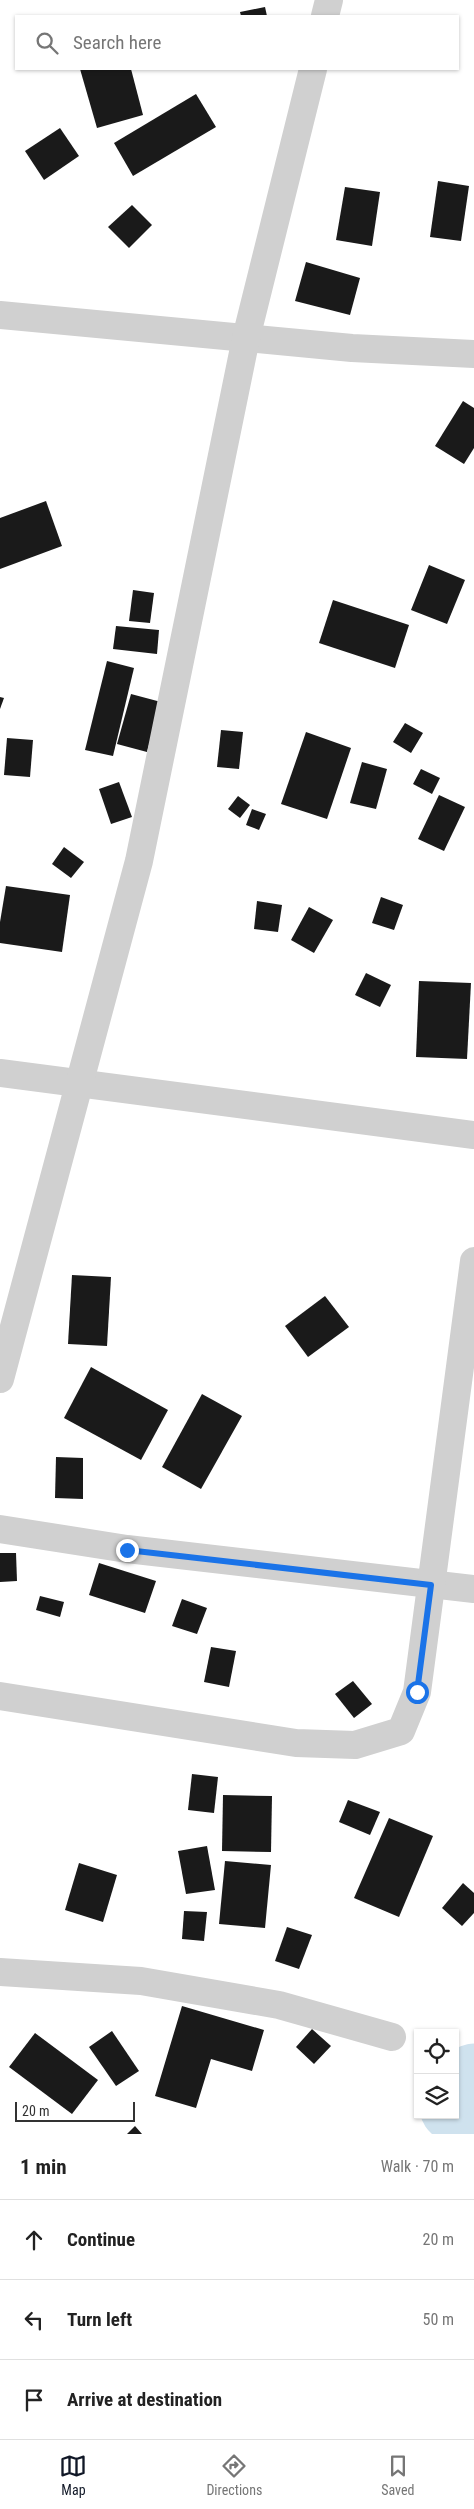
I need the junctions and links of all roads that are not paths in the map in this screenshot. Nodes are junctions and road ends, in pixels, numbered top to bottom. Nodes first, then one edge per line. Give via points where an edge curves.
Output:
1 (330, 0) edge
2 (326, 15) edge
3 (312, 70) edge
4 (0, 315) edge
5 (246, 338) junction
6 (474, 354) edge
7 (0, 1073) edge
8 (79, 1083) junction
9 (474, 1135) edge
10 (474, 1261) edge
11 (0, 1379) edge
12 (0, 1529) edge
13 (431, 1585) junction
14 (474, 1589) edge
15 (0, 1696) edge
16 (0, 1972) edge
17 (392, 2037) dead end

1 - 2 street
3 - 5 street
4 - 5 street
5 - 6 street via 352,348
5 - 8 street via 139,861
7 - 8 street
8 - 9 street
8 - 11 street
10 - 13 street
12 - 13 street via 127,1550
13 - 14 street
13 - 15 street via 417,1692 401,1731 355,1745 296,1744
16 - 17 street via 141,1980 279,2005

